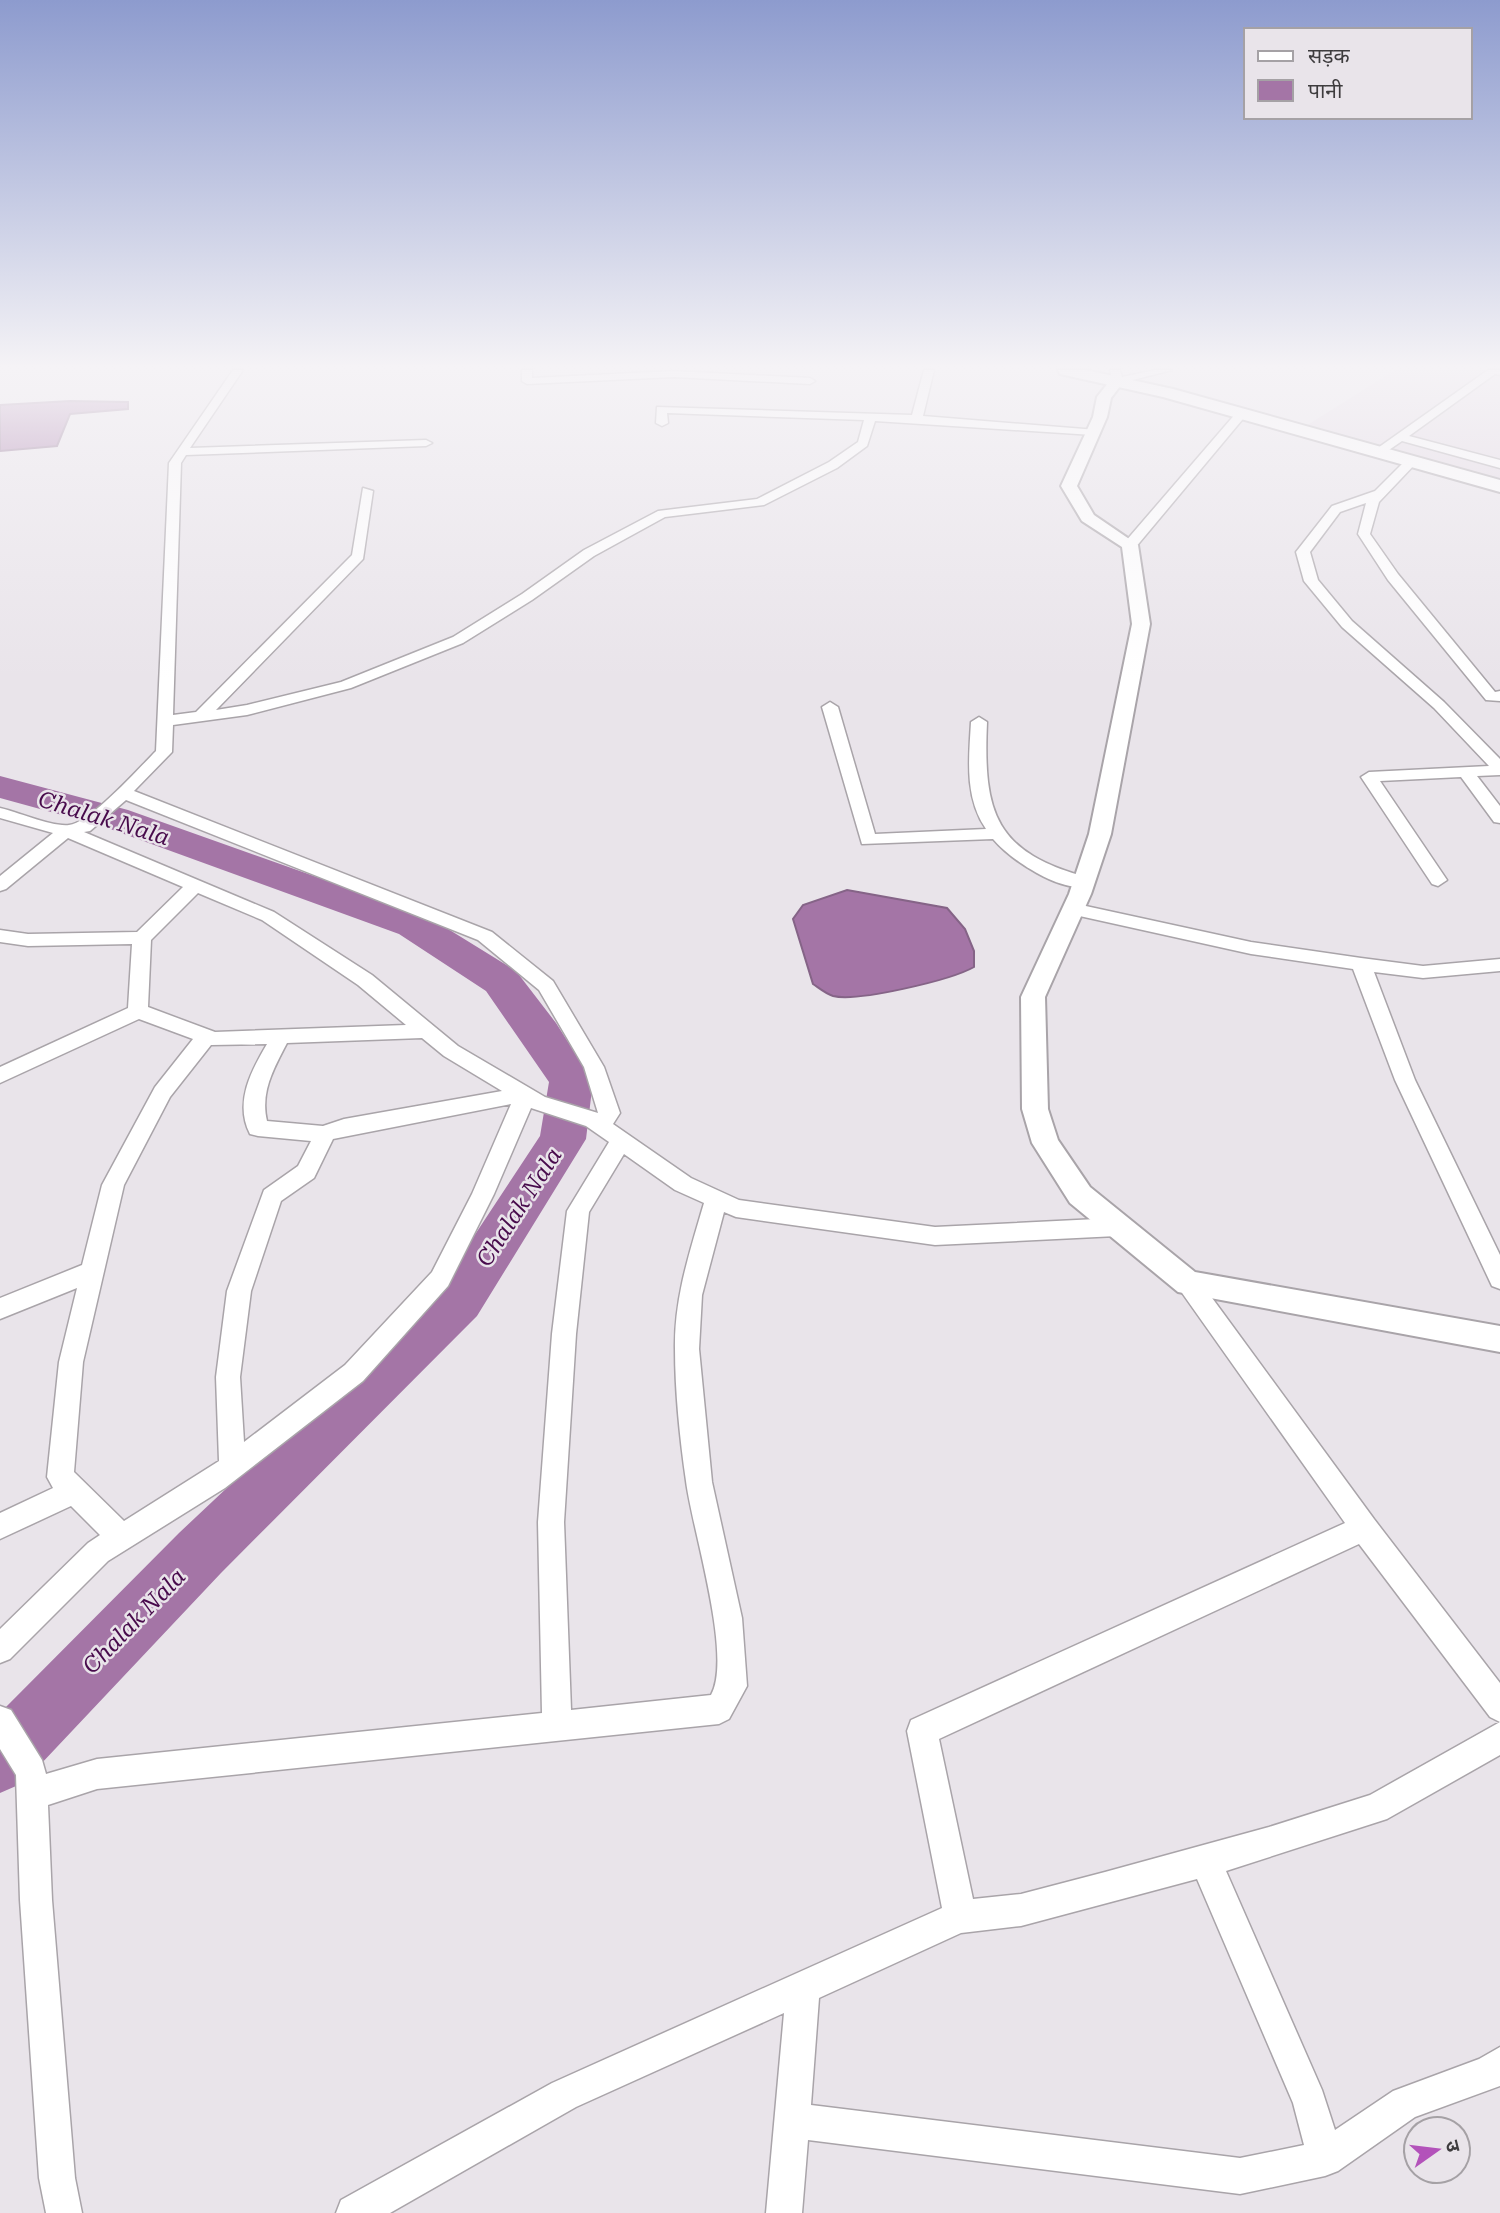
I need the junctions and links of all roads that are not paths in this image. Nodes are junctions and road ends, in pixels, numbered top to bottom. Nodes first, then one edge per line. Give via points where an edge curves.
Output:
1 (175, 473) edge
2 (817, 473) edge
3 (1075, 473) edge
4 (1191, 473) edge
5 (1400, 473) edge
6 (1455, 473) edge
7 (1500, 486) edge
8 (367, 491) dead end
9 (1380, 494) junction
10 (1130, 545) junction
11 (1500, 696) edge
12 (830, 707) dead end
13 (201, 716) junction
14 (165, 722) junction
15 (979, 722) dead end
16 (1500, 769) edge
17 (1466, 772) junction
18 (120, 797) junction
19 (0, 813) edge
20 (1500, 818) edge
21 (75, 829) junction
22 (999, 833) junction
23 (1438, 880) dead end
24 (1084, 882) junction
25 (0, 885) edge
26 (196, 886) junction
27 (1072, 909) junction
28 (0, 936) edge
29 (142, 938) junction
30 (1361, 964) junction
31 (1500, 965) edge
32 (138, 1011) junction
33 (427, 1031) junction
34 (206, 1037) junction
35 (281, 1037) junction
36 (0, 1076) edge
37 (532, 1098) junction
38 (605, 1129) junction
39 (324, 1134) junction
40 (716, 1199) junction
41 (1117, 1227) junction
42 (91, 1272) junction
43 (1500, 1279) edge
44 (1188, 1283) junction
45 (0, 1309) edge
46 (1500, 1339) edge
47 (232, 1467) junction
48 (75, 1491) junction
49 (0, 1526) edge
50 (1364, 1528) junction
51 (121, 1537) junction
52 (0, 1648) edge
53 (1500, 1707) edge
54 (0, 1721) edge
55 (557, 1727) junction
56 (1500, 1737) edge
57 (32, 1783) junction
58 (1205, 1860) junction
59 (960, 1917) junction
60 (803, 1987) junction
61 (1500, 2064) edge
62 (792, 2120) junction
63 (1325, 2158) junction
64 (64, 2213) edge
65 (354, 2213) edge
66 (784, 2213) edge

1 - 14 street
2 - 13 street via 760,502 662,514 589,554 458,640 346,685 247,710
3 - 10 street via 1069,486 1088,518
4 - 10 street
5 - 9 street
6 - 7 main road
8 - 13 street via 358,556
9 - 11 street via 1373,501 1364,534 1393,577 1491,697
9 - 16 street via 1336,509 1303,552 1311,581 1347,624 1440,705
10 - 24 street via 1142,624 1100,834
12 - 22 street via 868,840
13 - 14 street
14 - 18 street via 164,752
15 - 22 street via 977,774 984,810
16 - 17 street
17 - 20 street
17 - 23 street via 1369,777
18 - 21 street
18 - 38 street via 485,936 546,986 594,1067 608,1113
19 - 21 street
21 - 25 street
21 - 26 street
22 - 24 street via 1007,846 1059,878
24 - 27 street
26 - 29 street
26 - 33 street via 268,916 365,980
27 - 30 street via 1251,948
27 - 41 street via 1033,996 1035,1109 1045,1143 1080,1195
28 - 29 street via 28,940
29 - 32 street
30 - 31 street via 1423,972
30 - 43 street via 1405,1080
32 - 34 street
32 - 36 street
33 - 35 street
33 - 37 street via 451,1051
34 - 35 street
34 - 42 street via 162,1092 113,1185
35 - 39 street via 257,1079 252,1110 258,1128
37 - 38 street
37 - 39 street
37 - 47 street via 440,1279 354,1373
38 - 40 street via 683,1184
38 - 55 street via 578,1211 564,1334 551,1522
39 - 47 street via 312,1169 272,1196 239,1291 228,1377
40 - 41 street via 736,1208 935,1236
40 - 55 street via 690,1295 687,1349 699,1482 729,1618 732,1686 719,1709
41 - 44 street
42 - 45 street
42 - 48 street via 71,1362 60,1477
44 - 46 street
44 - 50 street
47 - 51 street
48 - 49 street
48 - 51 street
50 - 53 street
50 - 59 street via 922,1731
51 - 52 street via 98,1552
54 - 57 street
55 - 57 street
56 - 58 street via 1376,1808
57 - 64 street via 36,1900 57,2178
58 - 59 street via 1021,1910
58 - 63 street via 1310,2102
59 - 60 street
60 - 62 street
60 - 65 street via 564,2095
61 - 63 street via 1490,2073 1405,2103
62 - 63 street via 1240,2176
62 - 66 street

